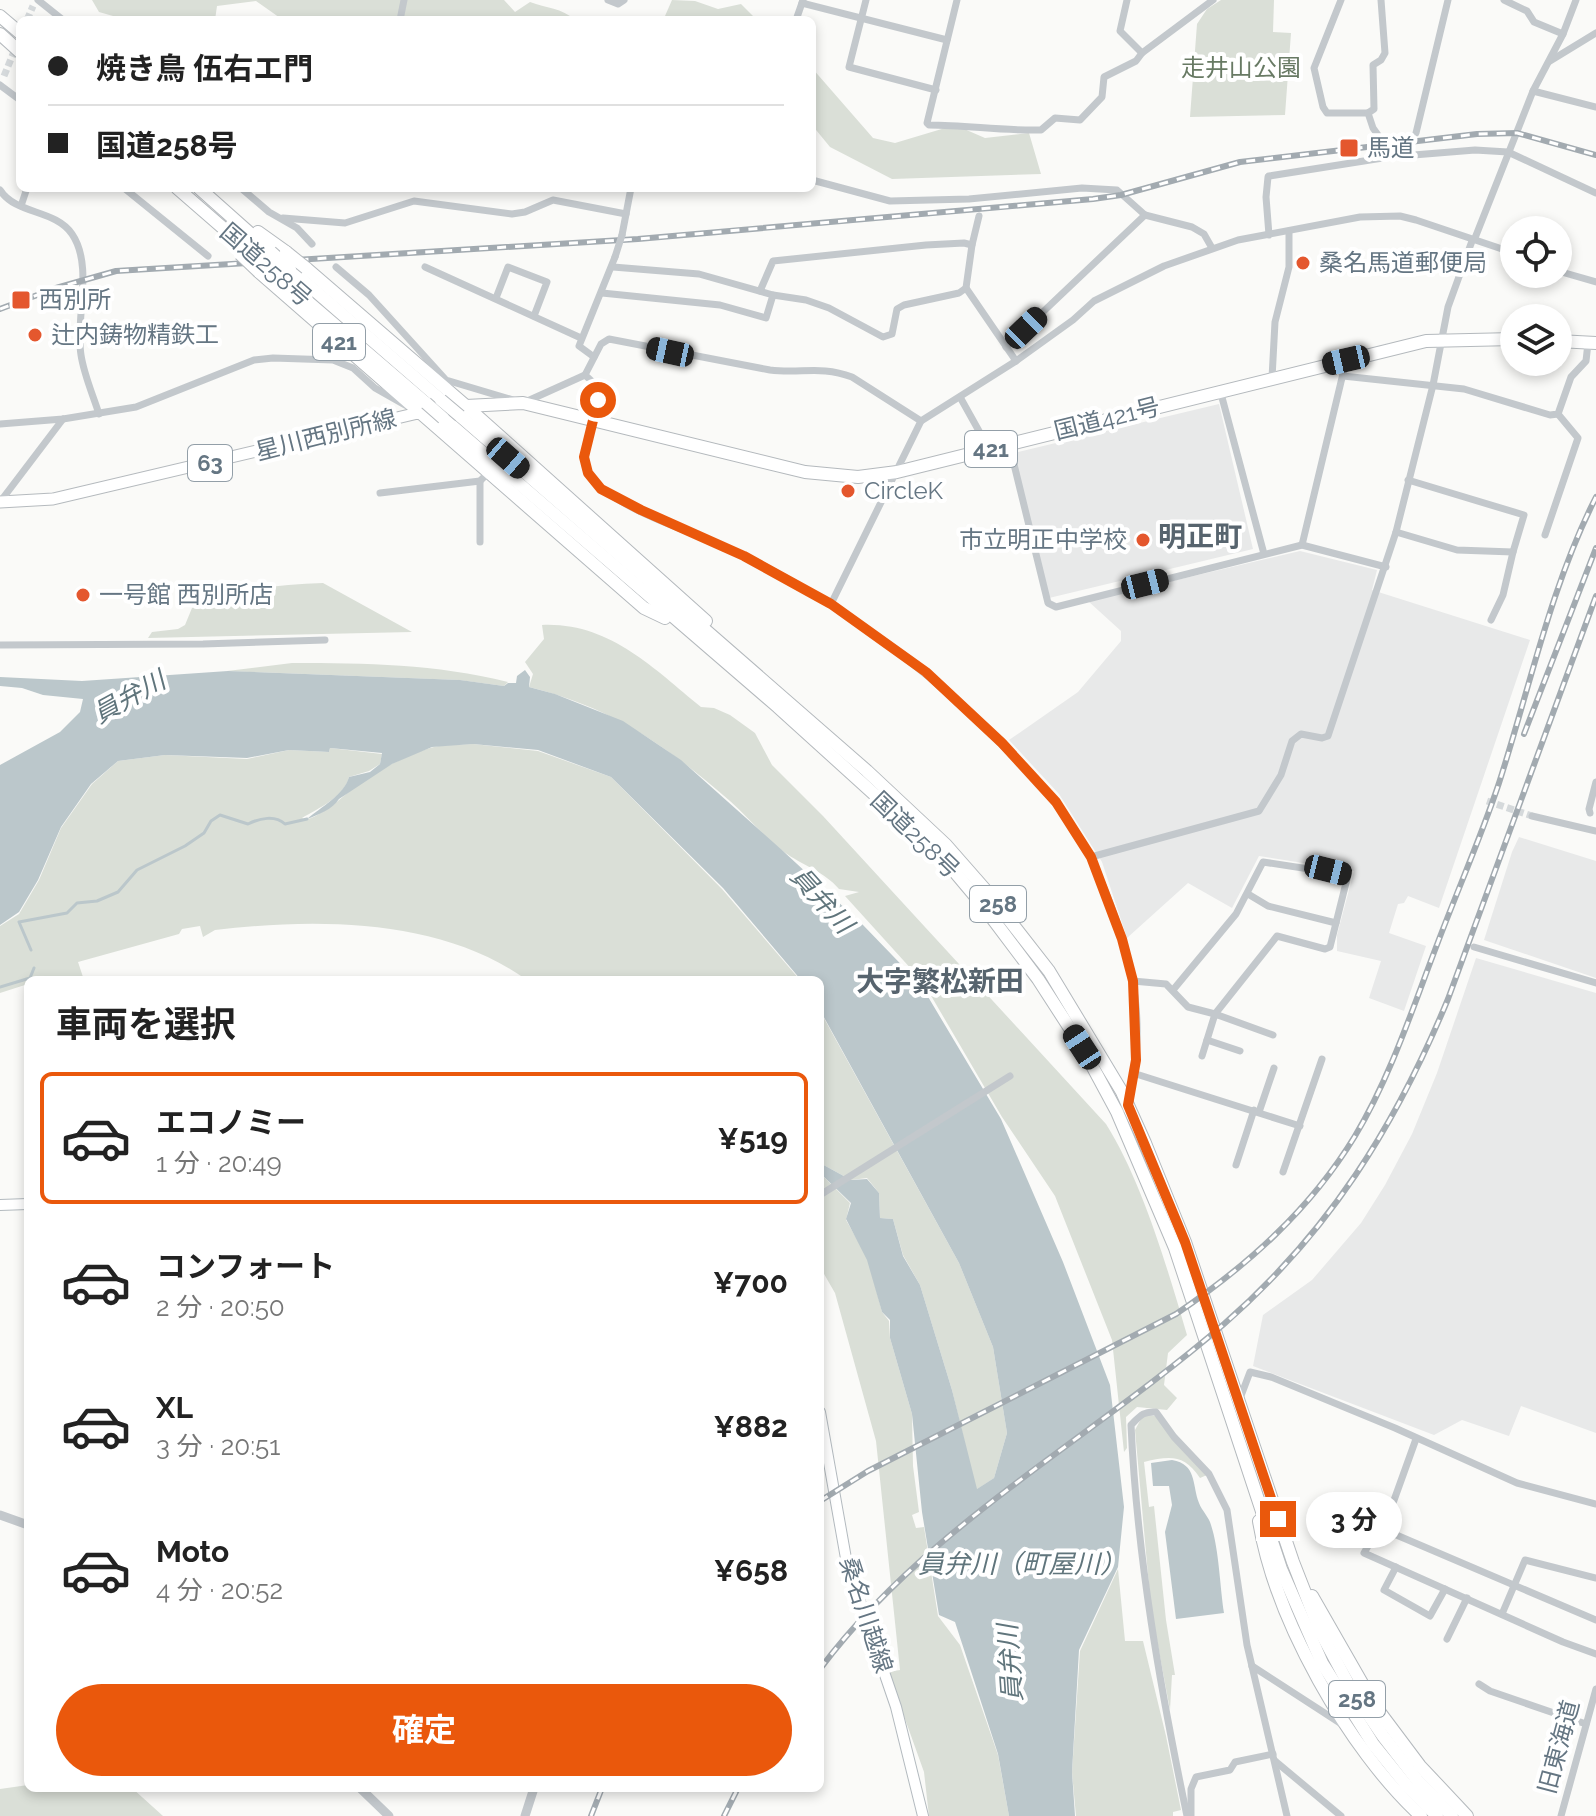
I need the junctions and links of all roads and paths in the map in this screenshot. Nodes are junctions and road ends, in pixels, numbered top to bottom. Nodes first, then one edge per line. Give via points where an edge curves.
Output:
1 (608, 0) edge
2 (624, 0) edge
3 (866, 0) edge
4 (957, 0) edge
5 (1127, 0) edge
6 (1213, 0) edge
7 (1341, 0) edge
8 (1381, 0) edge
9 (1448, 0) edge
10 (1504, 0) edge
11 (1576, 0) edge
12 (802, 1) edge
13 (36, 2) edge
14 (1518, 2) edge
15 (0, 16) edge
16 (57, 16) edge
17 (862, 18) junction
18 (16, 30) edge
19 (1596, 33) edge
20 (0, 34) edge
21 (1563, 34) junction
22 (947, 40) junction
23 (16, 48) edge
24 (1142, 53) junction
25 (1548, 62) junction
26 (4, 76) dead end
27 (0, 85) edge
28 (936, 90) junction
29 (1533, 91) junction
30 (1596, 107) edge
31 (1368, 113) junction
32 (1416, 133) dead end
33 (1508, 152) junction
34 (1389, 157) junction
35 (816, 181) edge
36 (0, 190) edge
37 (26, 192) edge
38 (129, 192) edge
39 (181, 192) edge
40 (204, 192) edge
41 (246, 192) edge
42 (630, 192) edge
43 (1596, 193) edge
44 (21, 206) junction
45 (228, 213) junction
46 (626, 214) junction
47 (1145, 215) junction
48 (979, 216) dead end
49 (283, 218) junction
50 (1289, 231) junction
51 (1269, 235) junction
52 (1475, 238) junction
53 (312, 244) dead end
54 (972, 245) junction
55 (1212, 248) junction
56 (1500, 248) edge
57 (208, 256) dead end
58 (336, 267) dead end
59 (425, 267) dead end
60 (613, 267) junction
61 (1572, 275) edge
62 (1596, 282) edge
63 (966, 288) junction
64 (760, 291) junction
65 (602, 293) junction
66 (773, 295) junction
67 (496, 298) junction
68 (534, 316) junction
69 (581, 338) junction
70 (1443, 339) junction
71 (1500, 339) edge
72 (1572, 342) edge
73 (1592, 343) edge
74 (1006, 347) junction
75 (594, 357) junction
76 (1346, 360) junction
77 (1016, 361) junction
78 (585, 375) junction
79 (1343, 376) junction
80 (1272, 378) junction
81 (1433, 385) junction
82 (1220, 390) junction
83 (960, 397) junction
84 (523, 403) junction
85 (422, 408) junction
86 (463, 411) junction
87 (99, 414) junction
88 (1558, 414) junction
89 (63, 419) junction
90 (594, 419) junction
91 (921, 421) junction
92 (0, 424) edge
93 (1009, 444) junction
94 (989, 449) junction
95 (897, 472) junction
96 (484, 476) junction
97 (1408, 480) junction
98 (380, 493) dead end
99 (0, 502) edge
100 (1396, 532) junction
101 (1545, 535) dead end
102 (480, 542) dead end
103 (1302, 545) junction
104 (1513, 552) junction
105 (1264, 554) junction
106 (1386, 567) junction
107 (831, 604) junction
108 (1491, 620) dead end
109 (679, 624) junction
110 (325, 640) dead end
111 (0, 645) edge
112 (1596, 782) edge
113 (1593, 814) edge
114 (1532, 816) tunnel mouth
115 (1586, 828) junction
116 (1596, 831) edge
117 (1091, 857) junction
118 (1248, 894) junction
119 (1336, 923) junction
120 (1474, 947) dead end
121 (1133, 981) junction
122 (1596, 983) edge
123 (1173, 990) junction
124 (1215, 1014) junction
125 (1273, 1035) dead end
126 (1207, 1040) junction
127 (1240, 1051) dead end
128 (1202, 1056) dead end
129 (1322, 1059) dead end
130 (1274, 1068) dead end
131 (1133, 1073) junction
132 (1010, 1076) dead end
133 (1123, 1109) junction
134 (1256, 1111) junction
135 (1300, 1126) junction
136 (1236, 1165) dead end
137 (1283, 1172) dead end
138 (824, 1192) edge
139 (24, 1204) edge
140 (0, 1205) edge
141 (1239, 1402) junction
142 (824, 1435) edge
143 (1416, 1439) junction
144 (1258, 1502) junction
145 (1596, 1504) edge
146 (0, 1515) edge
147 (24, 1524) edge
148 (1380, 1528) junction
149 (1293, 1562) junction
150 (1396, 1567) junction
151 (1596, 1578) edge
152 (1513, 1587) junction
153 (1445, 1589) junction
154 (1467, 1598) junction
155 (1502, 1614) junction
156 (1596, 1620) edge
157 (1447, 1639) dead end
158 (1596, 1654) edge
159 (1252, 1666) junction
160 (1479, 1684) dead end
161 (1596, 1689) edge
162 (1586, 1724) junction
163 (1349, 1728) junction
164 (1274, 1757) junction
165 (364, 1792) edge
166 (533, 1792) edge
167 (389, 1816) edge
168 (525, 1816) edge
169 (922, 1816) edge
170 (1189, 1816) edge
171 (1287, 1816) edge
172 (1341, 1816) edge
173 (1421, 1816) edge
174 (1437, 1816) edge
175 (1452, 1816) edge
176 (1467, 1816) edge
177 (1561, 1816) edge

1 - 2 street
3 - 17 street
4 - 22 street
5 - 24 street via 1120,31
6 - 24 street
7 - 31 street via 1314,76 1327,113
8 - 31 street via 1385,53 1373,65 1374,109
9 - 32 street
10 - 14 street
11 - 21 street
12 - 17 street
13 - 16 street
14 - 21 street via 1534,22
15 - 18 highway
17 - 22 street
17 - 28 street via 849,67
19 - 25 street
20 - 23 highway
21 - 25 street
22 - 28 street
24 - 28 street via 1104,77 1102,97 1080,120 1055,118 1041,130 929,125
25 - 29 street
26 - 27 street
29 - 30 street
29 - 33 street
31 - 34 street
33 - 34 street
33 - 43 street
33 - 52 street
34 - 51 street via 1268,176
35 - 47 street via 901,201 1117,190
36 - 44 street
37 - 44 street
38 - 57 street
39 - 85 highway, 国道258号 / 258, bridge
40 - 45 highway, 国道258号 / 258
41 - 49 street
42 - 46 street
44 - 87 street via 63,225 79,249 80,355
45 - 86 highway, 421, bridge via 306,268
45 - 86 highway, 国道258号 / 258, bridge via 441,400
46 - 49 street via 553,200 512,214 414,201 345,223
46 - 60 street, bridge
47 - 55 street via 1192,227
47 - 74 street
48 - 54 street
49 - 53 street
50 - 51 street
50 - 52 street via 1360,217 1400,216
50 - 80 street via 1289,267 1275,322
51 - 55 street
52 - 56 street
52 - 70 street via 1448,307
54 - 63 street
54 - 64 street via 773,261
55 - 77 street via 1109,293
58 - 84 street via 369,295 446,380
59 - 67 street
60 - 64 street via 699,274
60 - 65 street
61 - 62 street
63 - 66 street via 897,309 892,334 883,337 829,308
63 - 74 street
64 - 66 street
65 - 66 street via 720,305 766,318
65 - 69 street
67 - 68 street
67 - 68 street via 508,267 547,282
68 - 69 street
69 - 75 street via 579,346
70 - 71 highway, 国道421号 / 421
70 - 76 highway, 国道421号 / 421
70 - 81 street
72 - 73 highway
73 - 88 street via 1586,361 1571,377
74 - 77 street
75 - 78 street
75 - 91 street via 609,339 789,373 831,371 852,377
76 - 79 street
76 - 80 highway, 国道421号 / 421
77 - 83 street
78 - 84 street
78 - 90 street via 598,392
79 - 81 street
79 - 103 street
80 - 82 highway, 国道421号 / 421
81 - 88 street
81 - 97 street
82 - 93 highway, 国道421号 / 421
82 - 105 street
83 - 91 street
83 - 94 street
84 - 86 highway, 国道421号 / 421
84 - 90 highway, 国道421号 / 421
85 - 86 highway, 国道421号 / 421
85 - 87 street via 375,388 353,368 333,360 273,358 254,360 136,407
85 - 96 highway
85 - 99 main road, 星川西別所線 / 63 via 53,499
85 - 109 highway, 国道258号 / 258, bridge via 443,418
86 - 133 highway, 国道258号 / 258 via 946,845 1049,971
87 - 89 street
88 - 101 street via 1578,438
89 - 92 street
89 - 99 street
90 - 95 highway, 国道421号 / 421 via 805,472 858,477
90 - 107 street via 584,457 601,489 744,556
91 - 95 street
93 - 94 highway, 国道421号 / 421
93 - 105 street via 1048,603 1056,607
94 - 95 highway, 国道421号 / 421
95 - 107 street
96 - 98 street
96 - 102 street
96 - 109 highway via 644,608
97 - 100 street
97 - 104 street via 1524,515
100 - 104 street via 1457,550
100 - 106 street
103 - 105 street
103 - 106 street
104 - 108 street
106 - 117 street via 1328,736 1301,734 1292,741 1281,775 1259,811
107 - 117 street via 926,672 1002,743 1056,802
109 - 133 highway, 国道258号 / 258 via 938,852 1038,979
110 - 111 street
112 - 113 street via 1589,809
113 - 115 street
114 - 115 street
115 - 116 street
117 - 121 street
118 - 119 street via 1268,906
118 - 119 street via 1263,862 1348,875
118 - 123 street
119 - 124 street via 1325,949 1277,936
120 - 122 street
121 - 123 street via 1166,984
121 - 131 street
123 - 124 street via 1188,1007
124 - 125 street
124 - 126 street
126 - 127 street
126 - 128 street
129 - 135 street
130 - 134 street
131 - 133 street
131 - 134 street
132 - 138 street
133 - 141 highway, 国道258号 / 258 via 1185,1242
133 - 144 highway, 国道258号 / 258 via 1175,1248
134 - 135 street
134 - 136 street
135 - 137 street
139 - 140 main road
141 - 143 street via 1250,1372
141 - 149 highway, 国道258号 / 258
142 - 169 main road, 桑名川越線 via 847,1564 896,1707
143 - 145 street via 1517,1483
143 - 148 street
144 - 163 highway via 1262,1540 1281,1599
144 - 174 highway, 国道258号 / 258 via 1322,1663 1373,1744
146 - 147 street
148 - 150 street via 1364,1553
148 - 152 street
149 - 175 highway, 国道258号 / 258 via 1320,1631 1351,1689 1417,1780
149 - 176 highway via 1375,1706
150 - 153 street
150 - 153 street via 1384,1590 1430,1616
151 - 152 street via 1525,1560
152 - 155 street
152 - 156 street
153 - 154 street
154 - 155 street
154 - 157 street
155 - 158 street
159 - 163 street
159 - 164 street
159 - 170 street via 1227,1510 1209,1474 1156,1412 1141,1413 1131,1425 1141,1555
160 - 162 street
161 - 162 street, 旧東海道
162 - 177 street, 旧東海道
163 - 173 highway
164 - 170 street via 1235,1762 1230,1770 1196,1777
164 - 171 street
164 - 172 street
165 - 167 street
166 - 168 street

